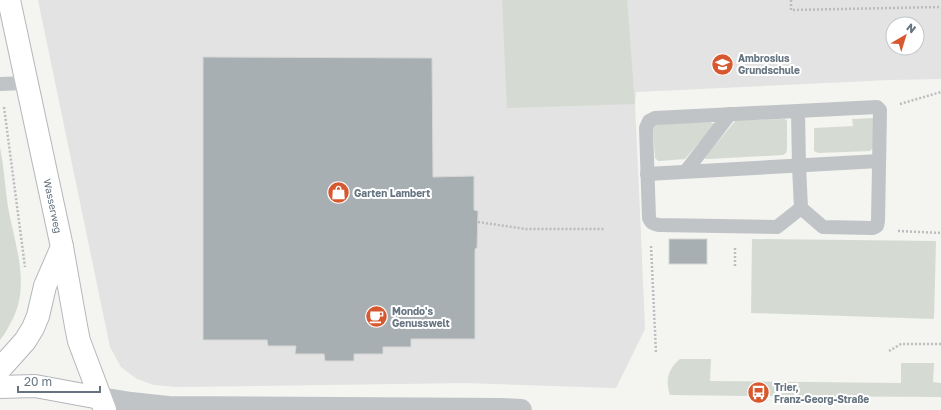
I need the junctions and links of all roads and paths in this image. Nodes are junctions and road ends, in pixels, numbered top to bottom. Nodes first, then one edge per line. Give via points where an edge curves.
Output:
1 (9, 0) edge
2 (791, 0) edge
3 (941, 6) edge
4 (27, 83) junction
5 (0, 84) edge
6 (941, 92) edge
7 (880, 110) junction
8 (798, 111) junction
9 (730, 114) junction
10 (879, 161) junction
11 (799, 166) junction
12 (686, 171) junction
13 (648, 174) junction
14 (801, 208) junction
15 (478, 222) dead end
16 (650, 222) junction
17 (877, 226) junction
18 (604, 229) dead end
19 (941, 233) edge
20 (62, 248) junction
21 (26, 274) dead end
22 (941, 344) edge
23 (888, 351) dead end
24 (656, 353) dead end
25 (0, 369) edge
26 (0, 387) edge
27 (103, 404) edge
28 (521, 410) edge

1 - 4 main road, Wasserweg
2 - 3 path via 791,10
4 - 5 lane
4 - 20 main road, Wasserweg
5 - 21 path
6 - 7 path
7 - 8 lane via 877,107
7 - 10 lane
8 - 9 lane
8 - 11 lane
9 - 12 lane
9 - 13 lane via 655,118 649,122 646,128
10 - 11 lane
10 - 17 lane
11 - 12 lane
11 - 14 lane
12 - 13 lane
13 - 16 lane
14 - 16 lane via 777,227 659,225
14 - 17 lane via 823,227
15 - 18 path via 526,229
16 - 24 path
17 - 19 path via 887,231
20 - 25 main road via 44,286 33,328
20 - 27 main road, Wasserweg via 79,341
22 - 23 path via 901,344
26 - 27 main road via 36,386
27 - 28 street via 131,403 168,407

